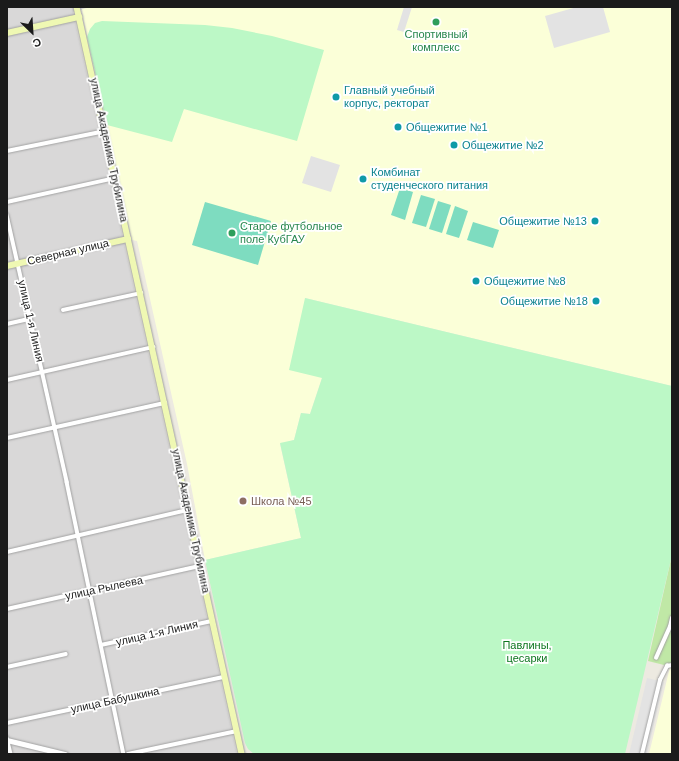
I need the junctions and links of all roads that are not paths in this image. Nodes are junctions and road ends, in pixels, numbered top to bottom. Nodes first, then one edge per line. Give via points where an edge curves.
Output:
1 (77, 7) edge
2 (79, 16) junction
3 (7, 32) edge
4 (104, 131) junction
5 (7, 151) edge
6 (115, 178) junction
7 (7, 202) edge
8 (7, 215) edge
9 (128, 238) junction
10 (18, 263) junction
11 (7, 266) edge
12 (141, 293) junction
13 (63, 310) dead end
14 (29, 319) junction
15 (7, 324) edge
16 (153, 348) junction
17 (42, 372) junction
18 (7, 380) edge
19 (164, 403) junction
20 (54, 427) junction
21 (7, 438) edge
22 (188, 510) junction
23 (78, 537) junction
24 (7, 552) edge
25 (200, 566) junction
26 (90, 590) junction
27 (7, 609) edge
28 (672, 618) edge
29 (212, 621) junction
30 (671, 628) edge
31 (101, 646) junction
32 (66, 654) dead end
33 (656, 658) dead end
34 (672, 665) edge
35 (7, 667) edge
36 (224, 676) junction
37 (112, 700) junction
38 (7, 723) edge
39 (237, 731) junction
40 (7, 739) edge
41 (241, 752) edge
42 (12, 754) edge
43 (65, 754) edge
44 (124, 754) edge
45 (128, 754) edge
46 (246, 754) edge
47 (642, 754) edge

1 - 2 main road, улица Академика Трубилина
2 - 3 main road
2 - 4 main road, улица Академика Трубилина
4 - 5 street
4 - 6 main road, улица Академика Трубилина
6 - 7 street
6 - 9 main road, улица Академика Трубилина
8 - 10 street, улица 1-я Линия
9 - 10 main road, Северная улица
9 - 12 main road, улица Академика Трубилина
10 - 11 main road, Северная улица
10 - 14 street, улица 1-я Линия
12 - 13 street
12 - 16 main road, улица Академика Трубилина
14 - 15 street
14 - 17 street, улица 1-я Линия
16 - 17 street
16 - 19 main road, улица Академика Трубилина
17 - 18 street
17 - 20 street, улица 1-я Линия
19 - 20 street
19 - 22 main road, улица Академика Трубилина
20 - 21 street
20 - 23 street, улица 1-я Линия
22 - 23 street
22 - 25 main road, улица Академика Трубилина
23 - 24 street
23 - 26 street, улица 1-я Линия
25 - 26 street, улица Рылеева
25 - 29 main road, улица Академика Трубилина
26 - 27 street, улица Рылеева
26 - 31 street, улица 1-я Линия
28 - 30 street
29 - 31 street, улица 1-я Линия
29 - 36 main road, улица Академика Трубилина
30 - 33 street
31 - 37 street, улица 1-я Линия
32 - 35 street
34 - 47 street via 664,669
36 - 37 street, улица Бабушкина
36 - 39 main road, улица Академика Трубилина
37 - 38 street, улица Бабушкина
37 - 44 street, улица 1-я Линия
39 - 41 main road, улица Академика Трубилина
39 - 45 street
40 - 42 street
40 - 43 street
41 - 46 main road, улица Академика Трубилина

